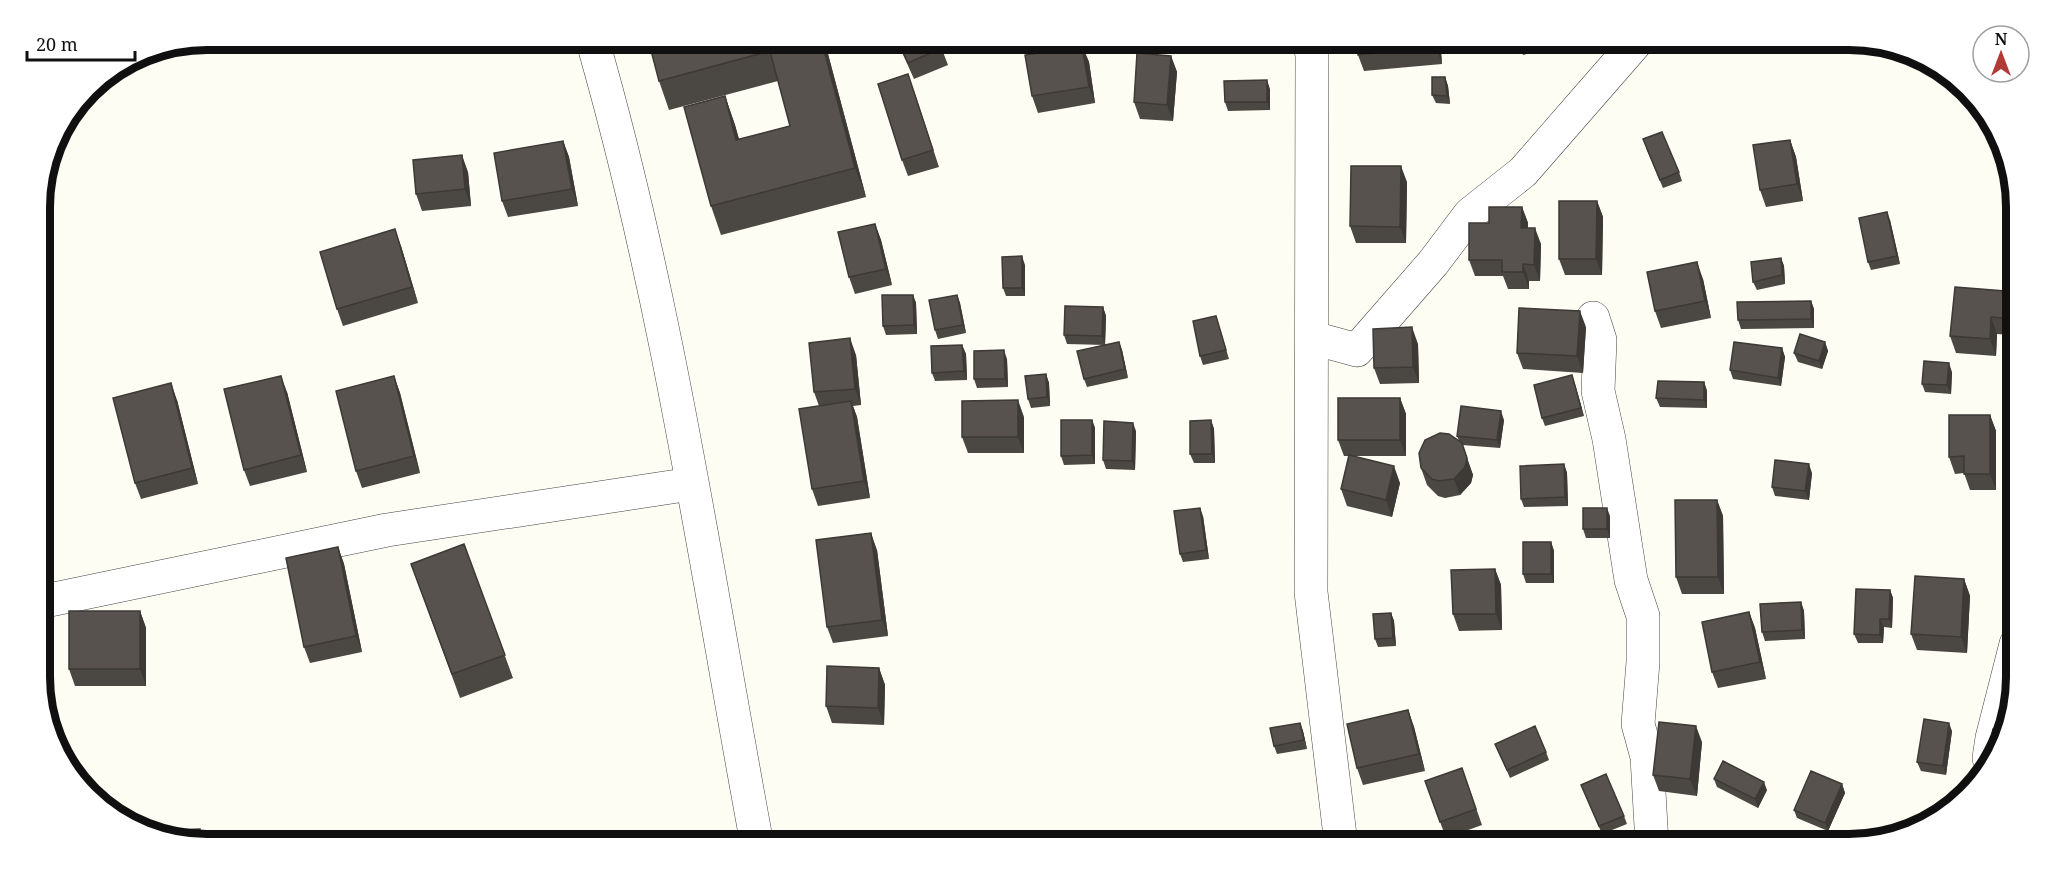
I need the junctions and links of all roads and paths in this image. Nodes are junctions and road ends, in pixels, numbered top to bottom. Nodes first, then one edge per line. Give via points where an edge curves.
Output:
1 (595, 50) edge
2 (1311, 50) edge
3 (1629, 50) edge
4 (1593, 318) dead end
5 (1312, 338) junction
6 (691, 484) junction
7 (50, 600) edge
8 (2005, 687) edge
9 (1991, 742) edge
10 (1340, 833) edge
11 (1652, 833) edge
12 (755, 834) edge

1 - 6 street via 639,223
2 - 5 street
3 - 5 street via 1523,172 1470,213 1433,263 1357,350
4 - 11 street via 1599,340 1598,391 1631,580 1643,616 1638,724 1647,757
5 - 10 street via 1311,592
6 - 7 street via 387,530
6 - 12 street
8 - 9 street

